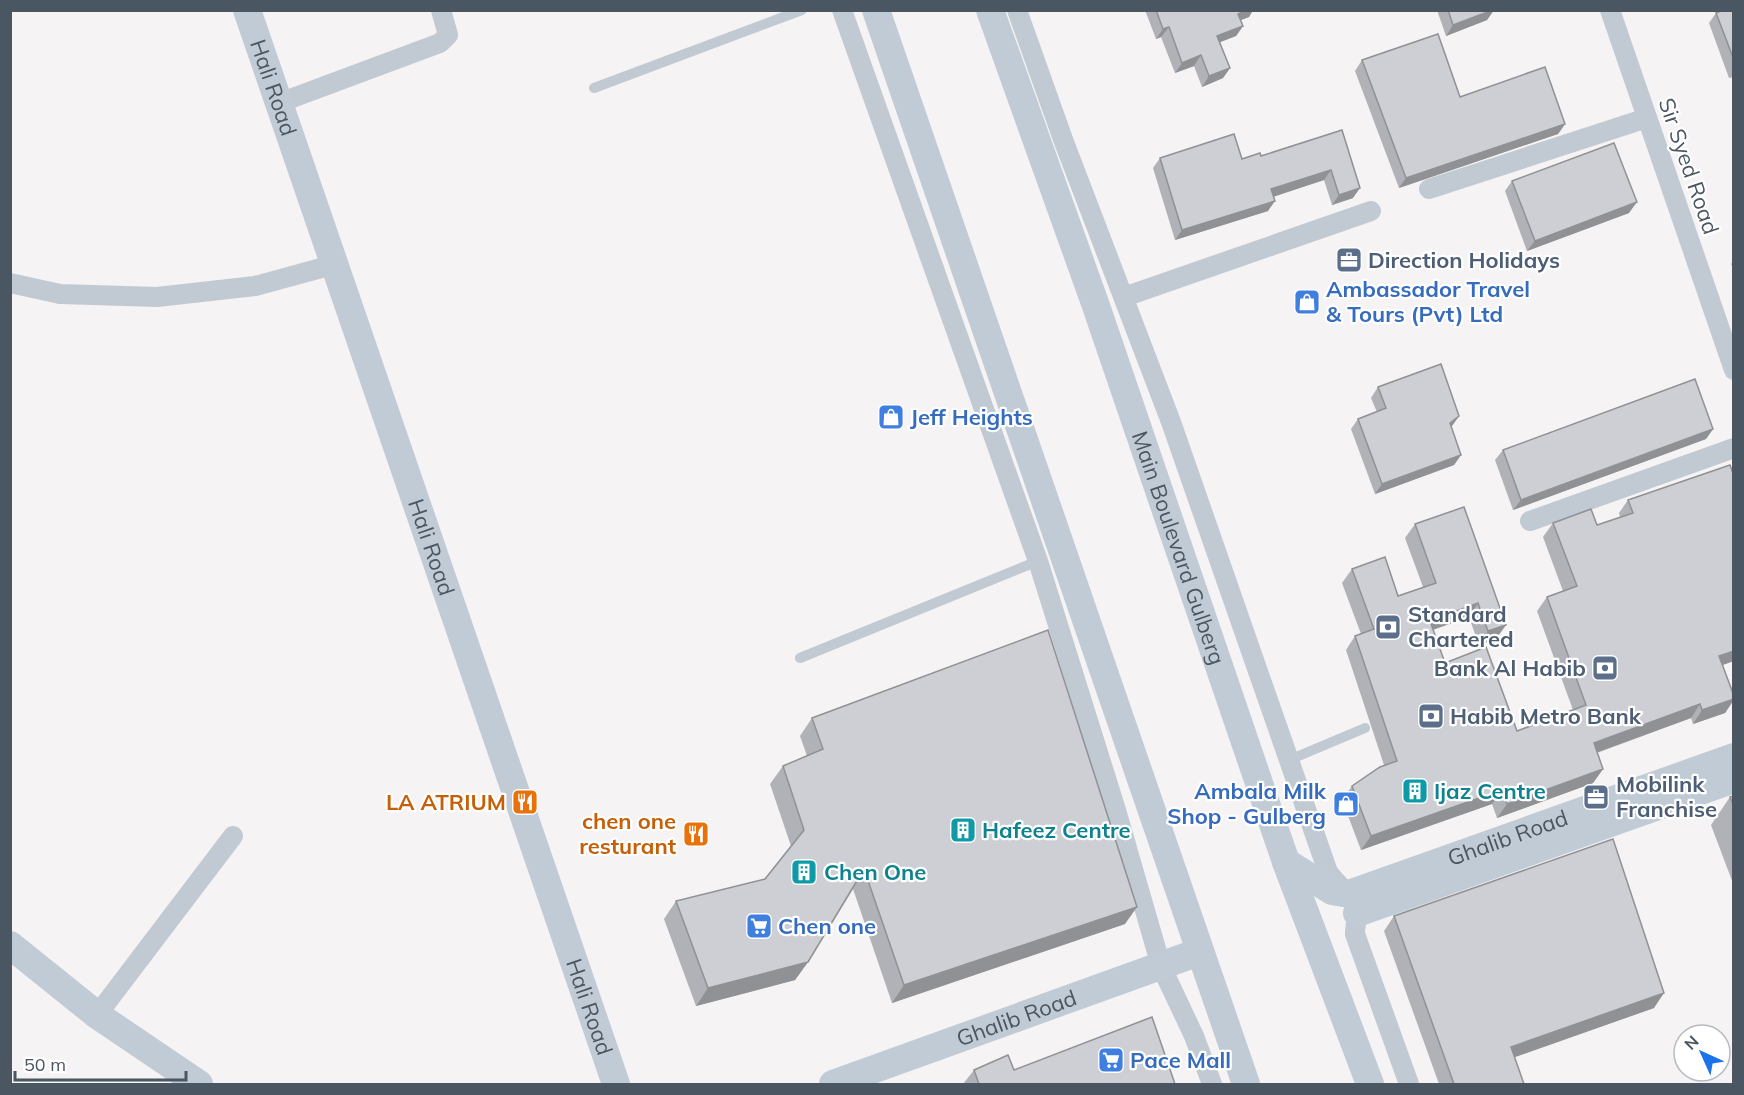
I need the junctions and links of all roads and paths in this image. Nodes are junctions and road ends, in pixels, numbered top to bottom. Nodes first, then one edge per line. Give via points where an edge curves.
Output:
1 (247, 10) edge
2 (441, 10) edge
3 (802, 10) edge
4 (842, 10) edge
5 (876, 10) edge
6 (990, 10) edge
7 (1017, 10) edge
8 (1610, 10) edge
9 (594, 88) dead end
10 (279, 103) junction
11 (1647, 118) junction
12 (1429, 189) dead end
13 (1371, 211) dead end
14 (336, 264) junction
15 (10, 283) edge
16 (1124, 297) junction
17 (1734, 370) edge
18 (1734, 448) edge
19 (1530, 520) dead end
20 (1038, 561) junction
21 (800, 658) dead end
22 (1365, 728) dead end
23 (1734, 757) edge
24 (1289, 760) junction
25 (1734, 779) edge
26 (233, 836) dead end
27 (1286, 862) junction
28 (1353, 903) junction
29 (10, 945) edge
30 (1199, 952) junction
31 (1161, 966) junction
32 (97, 1014) junction
33 (199, 1084) edge
34 (616, 1084) edge
35 (833, 1084) edge
36 (1212, 1084) edge
37 (1246, 1084) edge
38 (1370, 1084) edge
39 (1409, 1084) edge

1 - 10 street, Hali Road
2 - 10 street via 448,35 440,44
3 - 9 lane
4 - 20 street
5 - 30 street
6 - 27 street, Main Boulevard Gulberg
7 - 16 street
8 - 11 street, Sir Syed Road
10 - 14 street, Hali Road
11 - 12 street
11 - 17 street, Sir Syed Road
13 - 16 street
14 - 15 street via 255,286 157,297 60,294
14 - 34 street, Hali Road
16 - 24 street
18 - 19 street
20 - 21 lane
20 - 31 street
22 - 24 lane
23 - 28 street, Ghalib Road
24 - 28 street via 1328,872
25 - 28 street, Ghalib Road
26 - 32 street
27 - 28 street
27 - 38 street, Main Boulevard Gulberg
28 - 39 street via 1355,934
29 - 32 street
30 - 31 street, Ghalib Road
30 - 37 street
31 - 35 street, Ghalib Road
31 - 36 street
32 - 33 street

